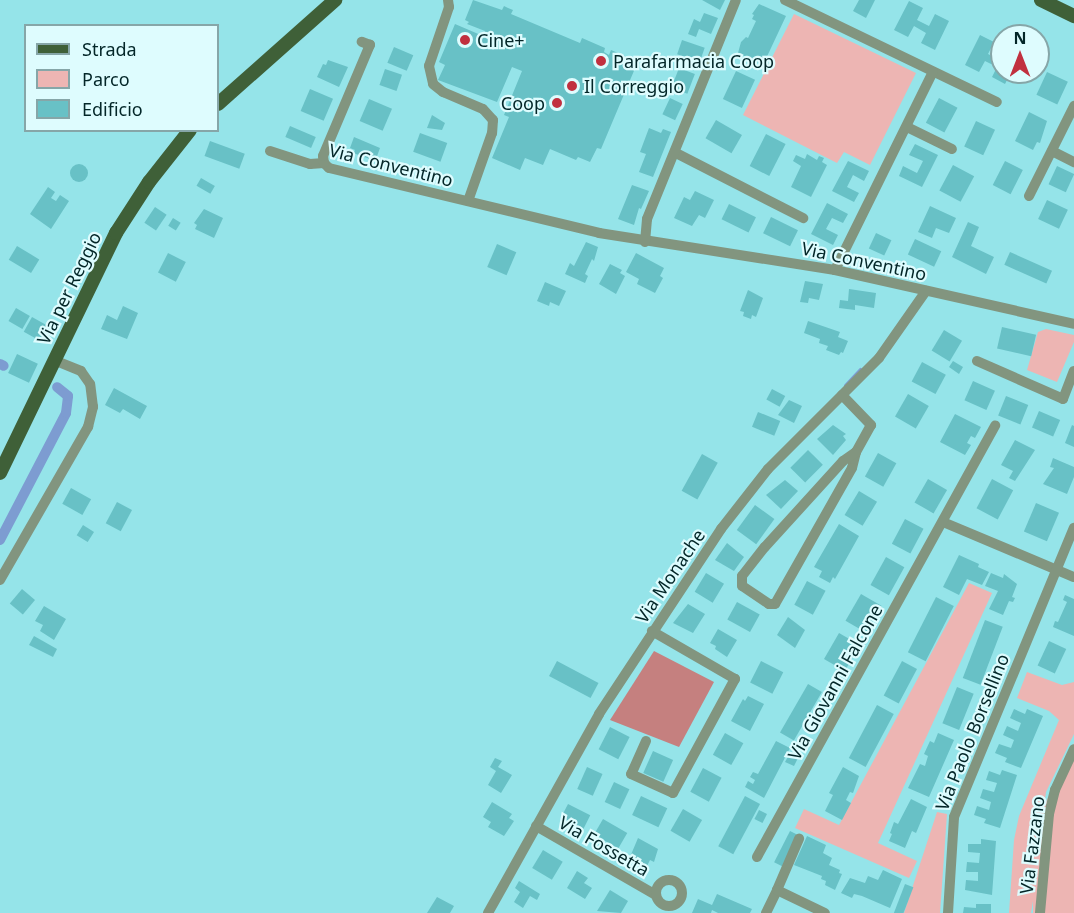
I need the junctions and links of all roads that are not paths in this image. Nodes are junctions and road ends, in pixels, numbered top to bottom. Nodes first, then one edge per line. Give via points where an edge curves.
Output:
1 (334, 0) edge
2 (448, 0) edge
3 (736, 0) edge
4 (785, 0) edge
5 (1041, 0) edge
6 (1074, 16) edge
7 (362, 42) dead end
8 (933, 72) junction
9 (997, 102) dead end
10 (219, 103) edge
11 (1074, 106) edge
12 (907, 127) junction
13 (188, 132) edge
14 (952, 149) dead end
15 (270, 151) dead end
16 (1052, 151) junction
17 (676, 153) junction
18 (1074, 162) edge
19 (324, 163) junction
20 (1029, 196) dead end
21 (468, 201) junction
22 (803, 218) dead end
23 (645, 242) junction
24 (835, 270) junction
25 (926, 291) junction
26 (1074, 324) edge
27 (54, 360) junction
28 (977, 361) dead end
29 (1074, 371) edge
30 (842, 395) junction
31 (1069, 401) edge
32 (995, 425) dead end
33 (856, 452) junction
34 (0, 473) edge
35 (943, 522) junction
36 (1074, 528) edge
37 (1056, 569) junction
38 (1074, 577) edge
39 (0, 580) edge
40 (652, 631) junction
41 (646, 741) dead end
42 (1074, 749) edge
43 (536, 826) junction
44 (799, 839) dead end
45 (757, 857) dead end
46 (777, 890) junction
47 (656, 895) dead end
48 (488, 913) edge
49 (766, 913) edge
50 (825, 913) edge
51 (948, 913) edge
52 (1040, 913) edge

1 - 10 main road
2 - 21 street via 450,7 429,66 433,84 483,109 493,120
3 - 17 street
4 - 8 street
5 - 6 main road
7 - 19 street via 370,45 323,156
8 - 9 street
8 - 12 street
11 - 16 street
12 - 14 street
12 - 24 street
13 - 27 main road, Via per Reggio via 119,227
15 - 19 street, Via Conventino via 310,164
16 - 18 street
16 - 20 street
17 - 22 street
17 - 23 street via 647,219
19 - 21 street, Via Conventino via 329,168
21 - 23 street, Via Conventino
23 - 24 street, Via Conventino
24 - 25 street, Via Conventino
25 - 26 street, Via Conventino
25 - 30 street, Via Monache via 879,358
27 - 34 main road, Via per Reggio
27 - 39 street via 81,372 90,384 93,407 88,427
28 - 31 street
29 - 31 street
30 - 33 street via 871,425
30 - 40 street, Via Monache via 768,469 721,529
32 - 35 street, Via Giovanni Falcone
33 - 33 street via 843,461 765,547 742,576 742,586 775,604 852,468
35 - 37 street
35 - 45 street, Via Giovanni Falcone
36 - 37 street, Via Paolo Borsellino
37 - 38 street
37 - 51 street, Via Paolo Borsellino via 954,817
40 - 41 street via 735,680 673,793 631,774
40 - 43 street, Via Monache via 599,714
42 - 52 street, Via Fazzano via 1055,790 1049,814
43 - 47 street, Via Fossetta
43 - 48 street, Via Monache
44 - 46 street
46 - 49 street
46 - 50 street

